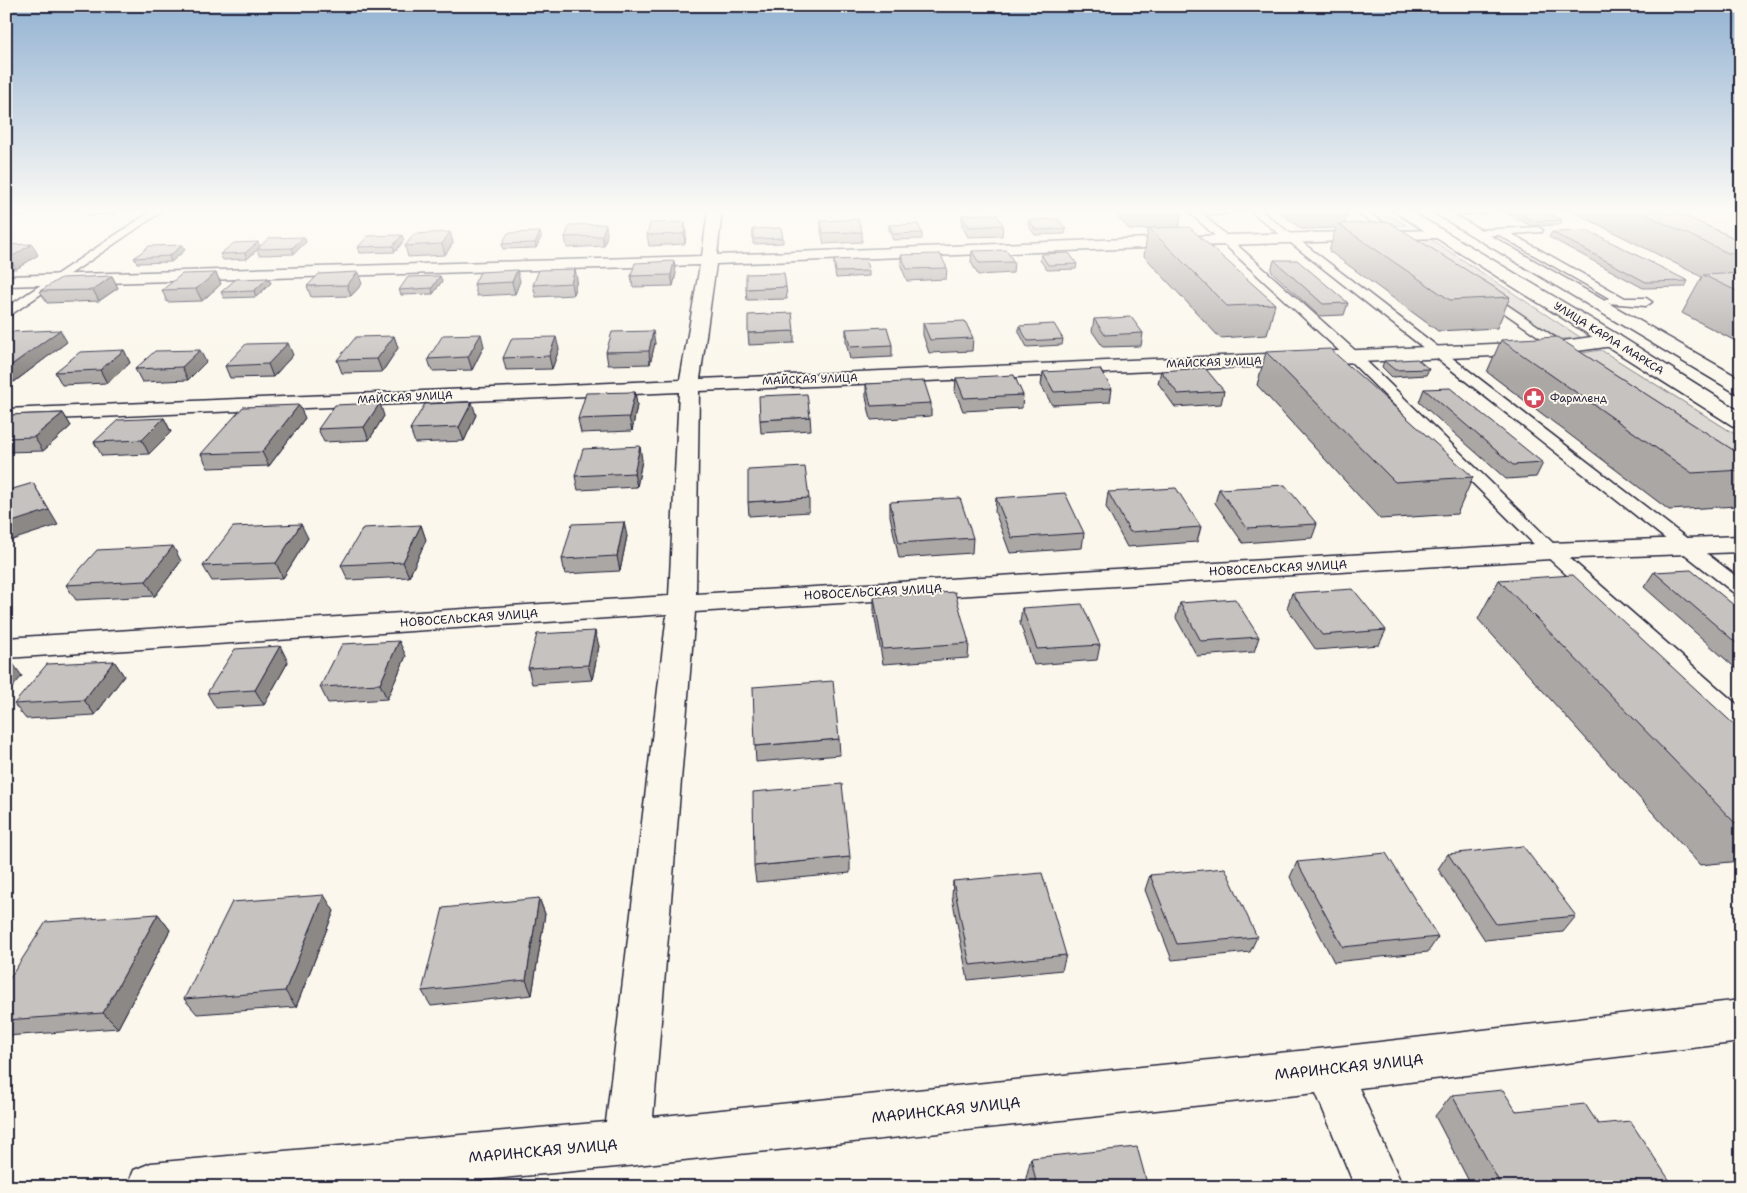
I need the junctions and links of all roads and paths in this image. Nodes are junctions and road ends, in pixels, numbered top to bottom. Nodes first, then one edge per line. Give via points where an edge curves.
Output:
1 (76, 266) edge
2 (523, 266) edge
3 (708, 266) edge
4 (1254, 266) edge
5 (1326, 266) edge
6 (1492, 266) edge
7 (1532, 266) edge
8 (1560, 266) edge
9 (55, 280) junction
10 (6, 281) edge
11 (1475, 288) edge
12 (1621, 300) junction
13 (1595, 302) junction
14 (1646, 302) dead end
15 (6, 314) edge
16 (1613, 340) junction
17 (1438, 352) junction
18 (1571, 353) junction
19 (1352, 356) junction
20 (689, 384) junction
21 (1741, 388) edge
22 (6, 415) edge
23 (1741, 421) edge
24 (1741, 544) edge
25 (1687, 546) junction
26 (1551, 551) junction
27 (1741, 589) edge
28 (682, 604) junction
29 (6, 648) edge
30 (1741, 721) edge
31 (1741, 1021) edge
32 (1328, 1070) junction
33 (627, 1144) junction
34 (151, 1187) edge
35 (1379, 1187) edge

1 - 9 lane
2 - 9 street
3 - 20 street
4 - 19 lane
5 - 17 lane
6 - 16 street, УЛИЦА КАРЛА МАРКСА
7 - 13 street, УЛИЦА КАРЛА МАРКСА
8 - 12 lane
9 - 10 street
9 - 15 lane
11 - 18 lane
12 - 13 lane
12 - 14 lane
13 - 21 street, УЛИЦА КАРЛА МАРКСА
16 - 18 street, МАЙСКАЯ УЛИЦА
16 - 23 street, УЛИЦА КАРЛА МАРКСА
17 - 18 street, МАЙСКАЯ УЛИЦА
17 - 19 street, МАЙСКАЯ УЛИЦА
17 - 25 lane
19 - 20 street, МАЙСКАЯ УЛИЦА
19 - 26 lane
20 - 22 street, МАЙСКАЯ УЛИЦА
20 - 28 street
24 - 25 street, НОВОСЕЛЬСКАЯ УЛИЦА
25 - 26 street, НОВОСЕЛЬСКАЯ УЛИЦА
25 - 27 lane
26 - 28 street, НОВОСЕЛЬСКАЯ УЛИЦА
26 - 30 lane
28 - 29 street, НОВОСЕЛЬСКАЯ УЛИЦА
28 - 33 street
31 - 32 street, МАРИНСКАЯ УЛИЦА
32 - 33 street, МАРИНСКАЯ УЛИЦА
32 - 35 street
33 - 34 street, МАРИНСКАЯ УЛИЦА

